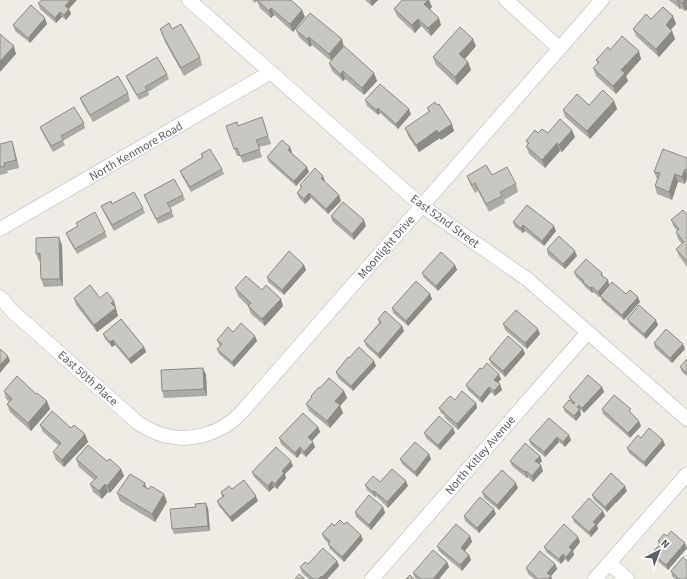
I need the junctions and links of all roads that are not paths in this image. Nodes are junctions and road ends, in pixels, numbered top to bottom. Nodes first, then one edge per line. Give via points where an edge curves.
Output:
1 (190, 0) edge
2 (506, 0) edge
3 (602, 0) edge
4 (559, 48) junction
5 (271, 72) junction
6 (422, 206) junction
7 (0, 229) edge
8 (0, 297) edge
9 (588, 332) junction
10 (687, 419) edge
11 (189, 437) joint
12 (687, 474) edge
13 (608, 563) junction
14 (372, 579) edge
15 (594, 579) edge
16 (627, 579) edge

1 - 5 street, East 52nd Street
2 - 4 street
3 - 4 street, Moonlight Drive
4 - 6 street, Moonlight Drive
5 - 6 street, East 52nd Street
5 - 7 street, North Kenmore Road
6 - 9 street, East 52nd Street via 527,279
6 - 11 street, Moonlight Drive via 239,415 216,431
8 - 11 street, East 50th Place via 11,310 138,423 165,436
9 - 10 street, East 52nd Street
9 - 14 street, North Kitley Avenue
12 - 13 street
13 - 15 street
13 - 16 street

